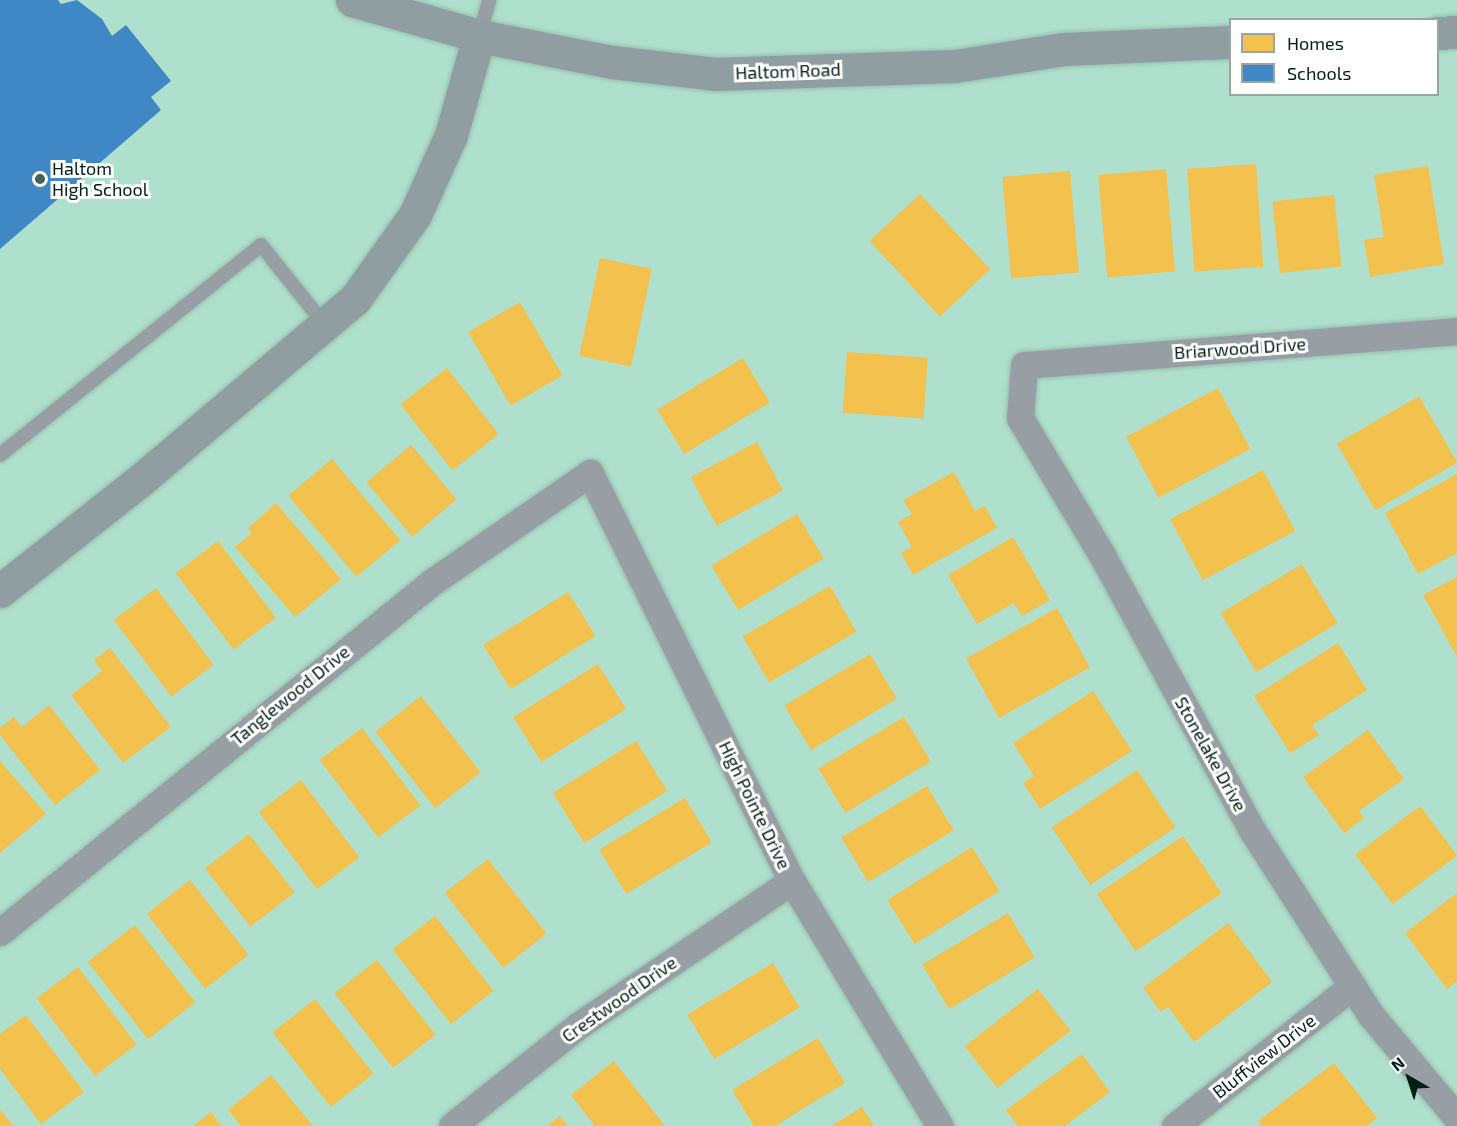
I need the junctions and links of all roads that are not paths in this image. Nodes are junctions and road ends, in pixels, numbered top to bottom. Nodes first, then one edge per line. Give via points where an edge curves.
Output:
1 (352, 0) edge
2 (489, 0) edge
3 (1457, 32) edge
4 (1439, 33) edge
5 (479, 36) junction
6 (1229, 42) edge
7 (324, 324) junction
8 (1457, 332) edge
9 (1024, 365) joint
10 (0, 455) edge
11 (590, 473) joint
12 (0, 591) edge
13 (792, 881) junction
14 (0, 932) edge
15 (1352, 986) junction
16 (1457, 1118) edge
17 (452, 1126) edge
18 (940, 1126) edge
19 (1175, 1126) edge

1 - 5 main road, Haltom Road
2 - 5 lane
3 - 4 main road
5 - 6 main road, Haltom Road via 612,62 715,74 955,66 1063,49
5 - 7 main road via 451,135 416,215 355,299
7 - 10 lane via 261,245
7 - 12 main road via 143,478
8 - 9 street, Briarwood Drive
9 - 15 street, Stonelake Drive via 1020,418 1102,555 1252,830
11 - 13 street, High Pointe Drive
11 - 14 street, Tanglewood Drive via 432,582 343,651
13 - 17 street, Crestwood Drive via 579,1025
13 - 18 street, High Pointe Drive
15 - 16 street, Stonelake Drive via 1370,1014
15 - 19 street, Bluffview Drive

